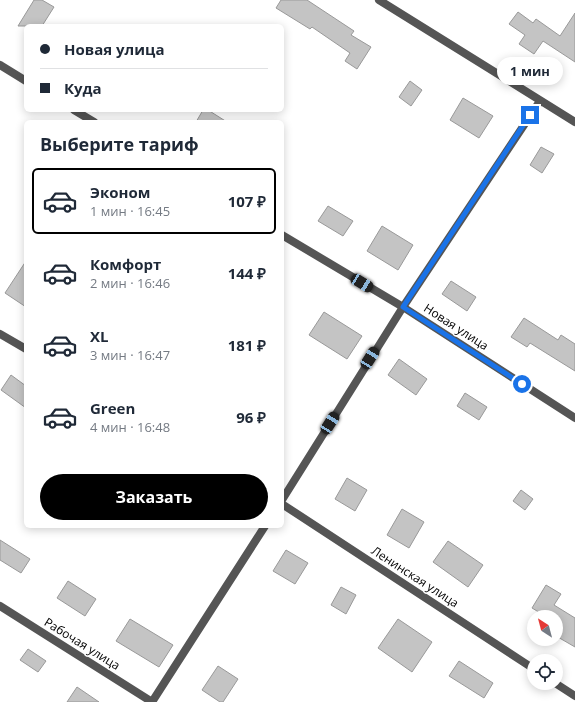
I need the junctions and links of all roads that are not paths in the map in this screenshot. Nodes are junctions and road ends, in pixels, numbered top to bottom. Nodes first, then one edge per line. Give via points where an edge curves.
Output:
1 (380, 0) edge
2 (0, 65) edge
3 (24, 80) edge
4 (540, 100) junction
5 (77, 112) edge
6 (91, 120) edge
7 (575, 122) edge
8 (284, 236) edge
9 (403, 307) junction
10 (0, 334) edge
11 (24, 348) edge
12 (575, 418) edge
13 (284, 497) edge
14 (284, 505) edge
15 (264, 528) edge
16 (0, 606) edge
17 (527, 664) edge
18 (563, 688) edge
19 (575, 696) edge
20 (152, 702) edge

1 - 4 street
2 - 3 street
4 - 7 street
4 - 9 street
5 - 6 street
8 - 9 street, Новая улица
9 - 12 street, Новая улица
9 - 13 street
10 - 11 street
14 - 17 street, Ленинская улица
15 - 20 street
16 - 20 street, Рабочая улица
18 - 19 street

